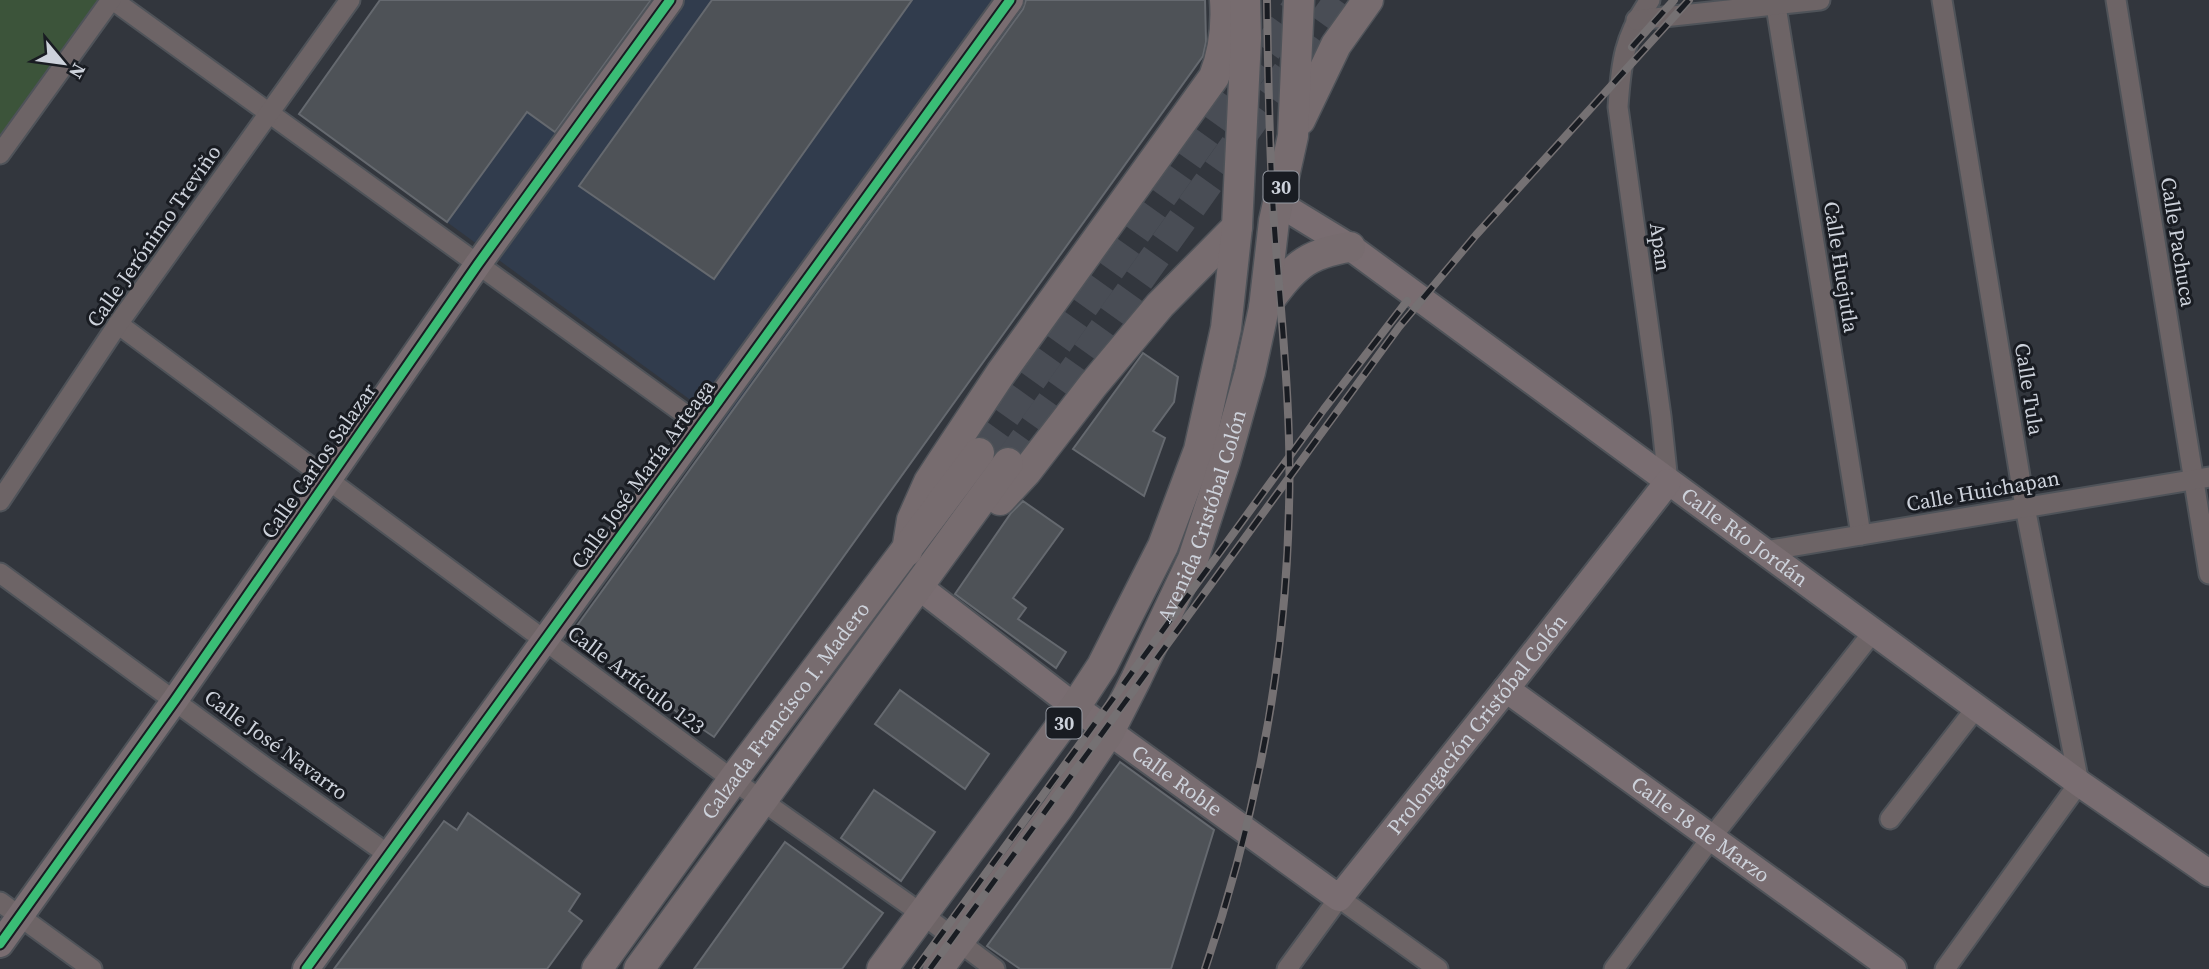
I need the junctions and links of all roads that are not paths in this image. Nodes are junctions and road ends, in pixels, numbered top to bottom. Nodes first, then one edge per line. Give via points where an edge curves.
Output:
1 (112, 0) edge
2 (349, 0) edge
3 (670, 0) edge
4 (1010, 0) edge
5 (1225, 0) edge
6 (1245, 0) edge
7 (1299, 0) edge
8 (1368, 0) edge
9 (1650, 0) edge
10 (1820, 0) edge
11 (1942, 0) edge
12 (2116, 0) edge
13 (1776, 6) junction
14 (1636, 20) junction
15 (268, 114) junction
16 (1293, 136) junction
17 (0, 154) edge
18 (1278, 203) junction
19 (1237, 227) junction
20 (1350, 247) junction
21 (478, 264) junction
22 (1264, 307) junction
23 (118, 324) junction
24 (699, 425) junction
25 (979, 453) tunnel mouth
26 (1212, 455) junction
27 (1008, 463) tunnel mouth
28 (2201, 478) edge
29 (328, 480) junction
30 (1668, 482) junction
31 (0, 501) edge
32 (2025, 507) junction
33 (967, 520) junction
34 (1861, 535) junction
35 (907, 551) junction
36 (1765, 551) junction
37 (0, 573) edge
38 (2209, 574) edge
39 (918, 586) junction
40 (1873, 632) junction
41 (545, 641) junction
42 (1506, 690) junction
43 (175, 700) junction
44 (1075, 707) junction
45 (1976, 708) junction
46 (1109, 732) junction
47 (733, 780) junction
48 (2079, 783) junction
49 (761, 800) junction
50 (1889, 819) dead end
51 (1711, 838) junction
52 (389, 855) junction
53 (2209, 873) edge
54 (1339, 898) junction
55 (10, 909) edge
56 (922, 914) junction
57 (958, 942) junction
58 (0, 944) edge
59 (92, 969) edge
60 (306, 969) edge
61 (597, 969) edge
62 (639, 969) edge
63 (882, 969) edge
64 (938, 969) edge
65 (995, 969) edge
66 (1287, 969) edge
67 (1438, 969) edge
68 (1614, 969) edge
69 (1894, 969) edge
70 (1945, 969) edge

1 - 15 street
1 - 17 street
2 - 15 street, Calle Jerónimo Treviño
3 - 21 street, Calle Carlos Salazar
4 - 24 street, Calle José María Arteaga
5 - 35 main road via 1227,26 1214,77 1001,373 929,482 912,520
6 - 19 main road, Avenida Cristóbal Colón / 30
7 - 16 main road, Avenida Cristóbal Colón / 30
8 - 16 main road via 1336,45
9 - 14 street, Apan
10 - 13 street
11 - 32 street, Calle Tula
12 - 28 street, Calle Pachuca
13 - 14 street
13 - 34 street, Calle Huejutla
14 - 30 street, Apan via 1622,58 1618,107
15 - 21 street
15 - 23 street, Calle Jerónimo Treviño
16 - 18 main road, Avenida Cristóbal Colón / 30
18 - 20 street, Calle Río Jordán
18 - 22 main road, Avenida Cristóbal Colón / 30
19 - 26 main road, Avenida Cristóbal Colón / 30
19 - 33 main road via 1160,305 1011,490
20 - 22 main road via 1311,257 1292,272
20 - 30 street, Calle Río Jordán
21 - 24 street
21 - 29 street, Calle Carlos Salazar
22 - 26 main road, Avenida Cristóbal Colón / 30 via 1250,372
23 - 29 street, Calle Artículo 123
23 - 31 street, Calle Jerónimo Treviño
24 - 41 street, Calle José María Arteaga
25 - 35 main road, Calzada Francisco I. Madero
26 - 44 main road, Avenida Cristóbal Colón / 30 via 1102,666
26 - 46 main road, Avenida Cristóbal Colón / 30 via 1193,559
27 - 33 main road, Calzada Francisco I. Madero
28 - 32 street, Calle Huichapan
28 - 38 street, Calle Pachuca
29 - 41 street, Calle Artículo 123
29 - 43 street, Calle Carlos Salazar
30 - 36 street, Calle Río Jordán
30 - 42 street, Prolongación Cristóbal Colón
32 - 34 street, Calle Huichapan
32 - 48 street, Calle Tula
33 - 39 main road, Calzada Francisco I. Madero
34 - 36 street, Calle Huichapan
35 - 47 main road, Calzada Francisco I. Madero
36 - 40 street, Calle Río Jordán
37 - 43 street, Calle José Navarro
39 - 44 street, Calle Roble
39 - 49 main road, Calzada Francisco I. Madero
40 - 45 street, Calle Río Jordán
40 - 51 street
41 - 47 street, Calle Artículo 123
41 - 52 street, Calle José María Arteaga
42 - 51 street, Calle 18 de Marzo
42 - 54 street, Prolongación Cristóbal Colón
43 - 52 street, Calle José Navarro
43 - 55 street, Calle Carlos Salazar
44 - 46 street, Calle Roble
44 - 56 main road, Avenida Cristóbal Colón / 30
45 - 48 street, Calle Río Jordán
45 - 50 street
46 - 54 street, Calle Roble
46 - 57 main road, Avenida Cristóbal Colón / 30
47 - 49 street, Calle Artículo 123
47 - 61 main road, Calzada Francisco I. Madero
48 - 53 street, Calle Río Jordán
48 - 70 street
49 - 56 street, Calle Artículo 123
49 - 62 main road, Calzada Francisco I. Madero
51 - 68 street
51 - 69 street, Calle 18 de Marzo
52 - 60 street, Calle José María Arteaga
54 - 66 street, Prolongación Cristóbal Colón
54 - 67 street, Calle Roble
55 - 58 street, Calle Carlos Salazar
55 - 59 street
56 - 57 street, Calle Artículo 123
56 - 63 main road, Avenida Cristóbal Colón / 30
57 - 64 main road, Avenida Cristóbal Colón / 30
57 - 65 street, Calle Artículo 123

